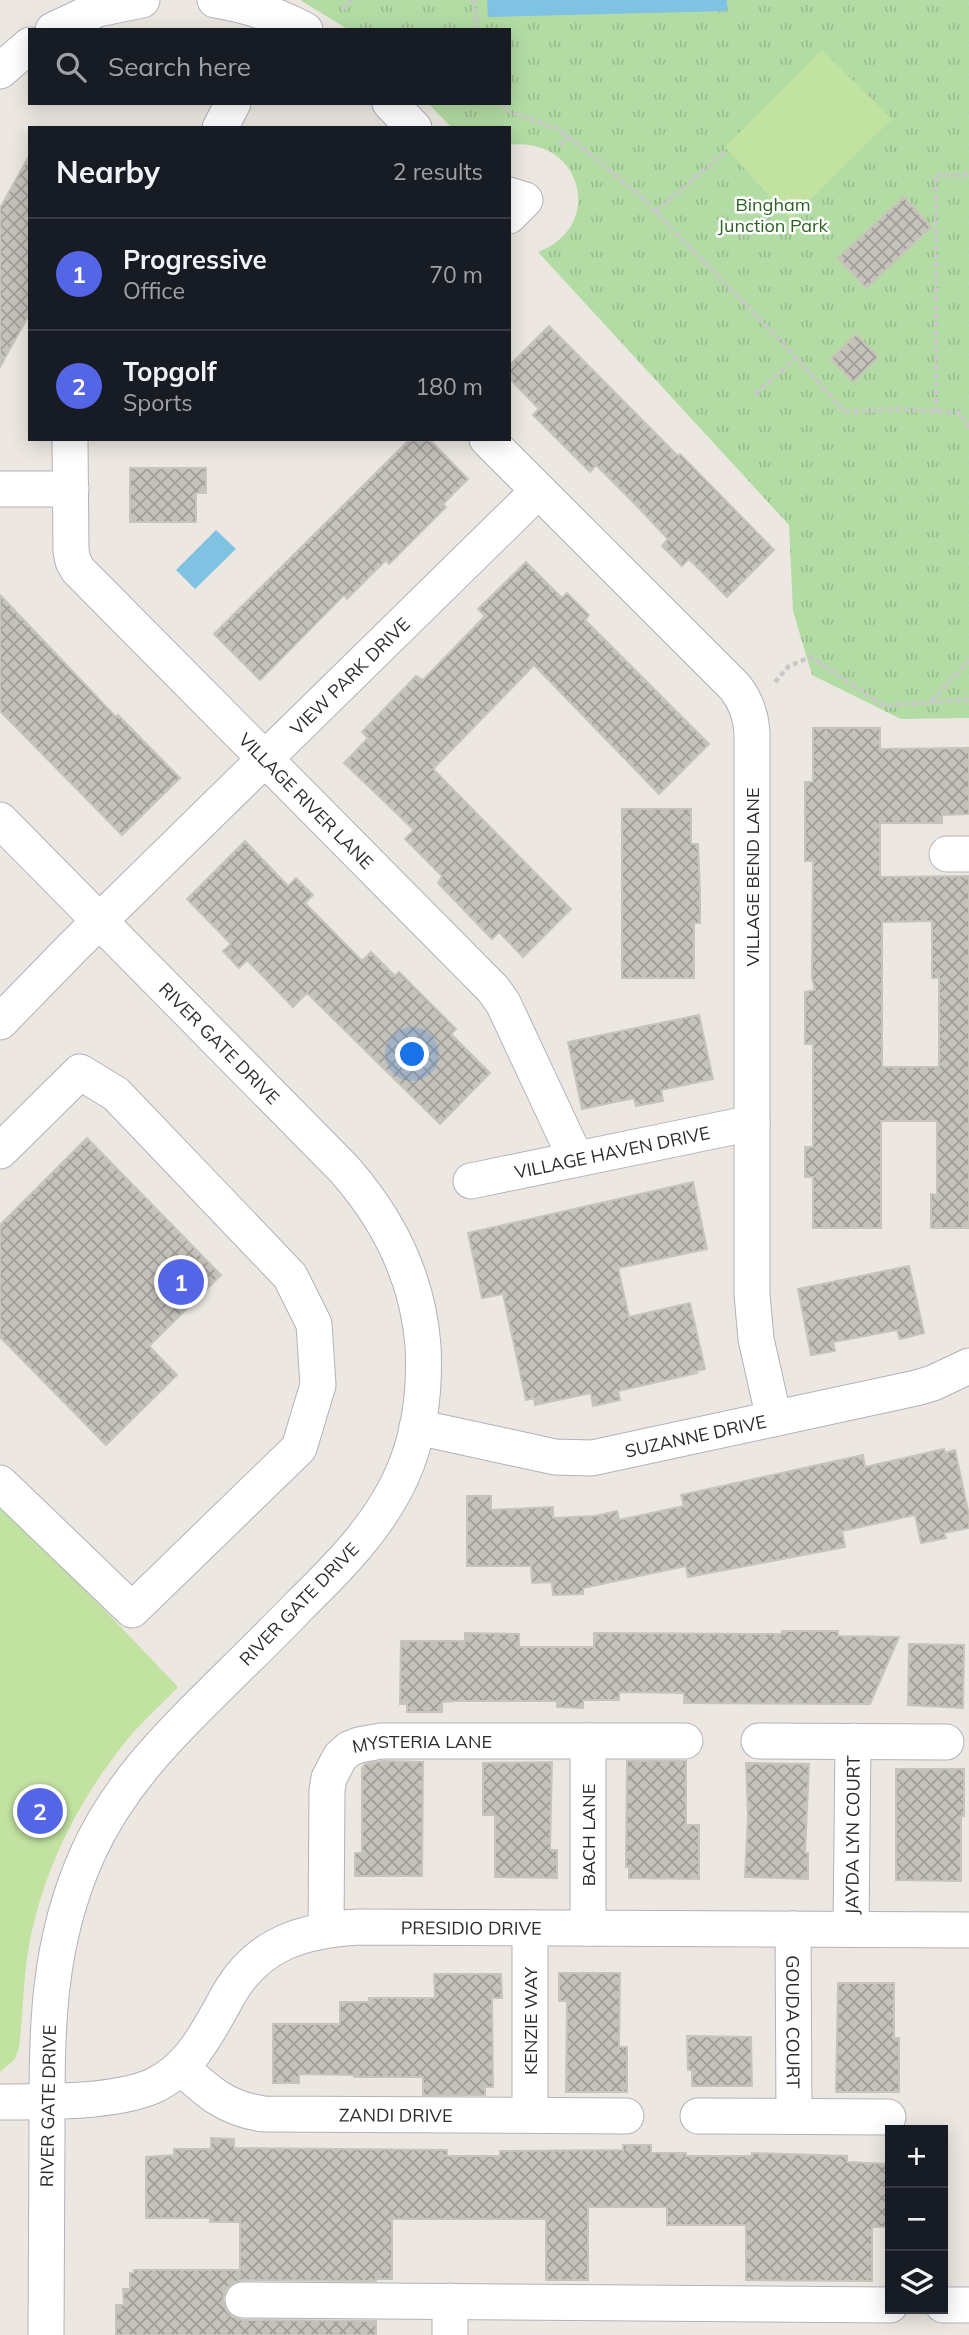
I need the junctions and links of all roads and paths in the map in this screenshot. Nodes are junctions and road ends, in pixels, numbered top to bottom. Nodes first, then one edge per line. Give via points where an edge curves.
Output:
1 (215, 0) edge
2 (351, 0) edge
3 (474, 0) edge
4 (125, 1) edge
5 (342, 9) dead end
6 (287, 26) edge
7 (57, 28) edge
8 (477, 28) edge
9 (28, 47) edge
10 (0, 71) edge
11 (232, 105) edge
12 (392, 105) edge
13 (503, 105) edge
14 (220, 126) edge
15 (412, 126) edge
16 (567, 136) junction
17 (560, 145) dead end
18 (727, 150) dead end
19 (969, 175) edge
20 (656, 211) junction
21 (796, 358) junction
22 (755, 394) dead end
23 (936, 412) junction
24 (969, 428) edge
25 (70, 441) edge
26 (489, 441) edge
27 (0, 489) edge
28 (71, 489) junction
29 (538, 491) junction
30 (969, 660) edge
31 (775, 682) dead end
32 (969, 699) edge
33 (931, 701) junction
34 (265, 760) junction
35 (0, 820) edge
36 (101, 922) junction
37 (0, 1022) edge
38 (752, 1123) junction
39 (0, 1151) edge
40 (576, 1159) junction
41 (471, 1181) dead end
42 (969, 1366) edge
43 (774, 1419) junction
44 (418, 1427) junction
45 (0, 1483) edge
46 (588, 1741) junction
47 (685, 1741) dead end
48 (760, 1741) dead end
49 (853, 1741) junction
50 (946, 1742) dead end
51 (530, 1928) junction
52 (588, 1928) junction
53 (793, 1929) junction
54 (852, 1929) junction
55 (326, 1930) junction
56 (969, 1930) edge
57 (181, 2067) junction
58 (0, 2102) edge
59 (47, 2102) junction
60 (530, 2115) junction
61 (625, 2116) dead end
62 (698, 2116) dead end
63 (794, 2116) junction
64 (888, 2117) dead end
65 (243, 2300) dead end
66 (948, 2305) edge
67 (969, 2305) edge
68 (885, 2306) edge
69 (450, 2318) edge
70 (811, 2320) edge
71 (46, 2335) edge

1 - 6 street
2 - 5 path
3 - 8 path
4 - 7 street
9 - 10 street
11 - 14 street
12 - 15 street
13 - 16 path via 505,110
16 - 17 path
16 - 20 path
18 - 20 path
19 - 23 path via 936,175
20 - 21 path
21 - 22 path
21 - 23 path via 845,412
23 - 24 path via 960,413
25 - 28 street, VILLAGE RIVER LANE
26 - 29 street, VILLAGE BEND LANE
27 - 28 street
28 - 34 street, VILLAGE RIVER LANE via 71,551 78,570
29 - 34 street, VIEW PARK DRIVE
29 - 38 street, VILLAGE BEND LANE via 735,687 750,715
30 - 33 path
31 - 33 path via 789,666 811,657 884,706
32 - 33 path
34 - 36 street, VIEW PARK DRIVE
34 - 40 street, VILLAGE RIVER LANE via 493,989
35 - 36 street, RIVER GATE DRIVE
36 - 37 street, VIEW PARK DRIVE
36 - 44 street, RIVER GATE DRIVE via 344,1169 383,1219 403,1260 418,1308 424,1377
38 - 40 street, VILLAGE HAVEN DRIVE
38 - 43 street, VILLAGE BEND LANE via 753,1317
39 - 45 street via 80,1072 116,1094 290,1276 314,1324 318,1385 299,1448 132,1611
40 - 41 street, VILLAGE HAVEN DRIVE
42 - 43 street, SUZANNE DRIVE via 916,1388
43 - 44 street, SUZANNE DRIVE via 579,1459
44 - 59 street, RIVER GATE DRIVE via 398,1483 362,1538 331,1575 166,1738 105,1820 76,1882 57,1946 49,2010
46 - 47 street, MYSTERIA LANE
46 - 52 street, BACH LANE
46 - 55 street, MYSTERIA LANE via 381,1741 349,1749 333,1767 327,1790
48 - 49 street, JAYDA LYN COURT
49 - 50 street, JAYDA LYN COURT
49 - 54 street, JAYDA LYN COURT
51 - 52 street, PRESIDIO DRIVE
51 - 55 street, PRESIDIO DRIVE
51 - 60 street, KENZIE WAY
52 - 53 street, PRESIDIO DRIVE
53 - 54 street, PRESIDIO DRIVE
53 - 63 street, GOUDA COURT
54 - 56 street, PRESIDIO DRIVE
55 - 57 street, PRESIDIO DRIVE via 302,1934 253,1962
57 - 59 street, PRESIDIO DRIVE via 137,2091
57 - 60 street, ZANDI DRIVE via 214,2096 249,2112
58 - 59 street, PRESIDIO DRIVE
59 - 71 street, RIVER GATE DRIVE
60 - 61 street, ZANDI DRIVE
62 - 63 street
63 - 64 street
65 - 69 street
66 - 67 street
68 - 70 street
69 - 70 street

